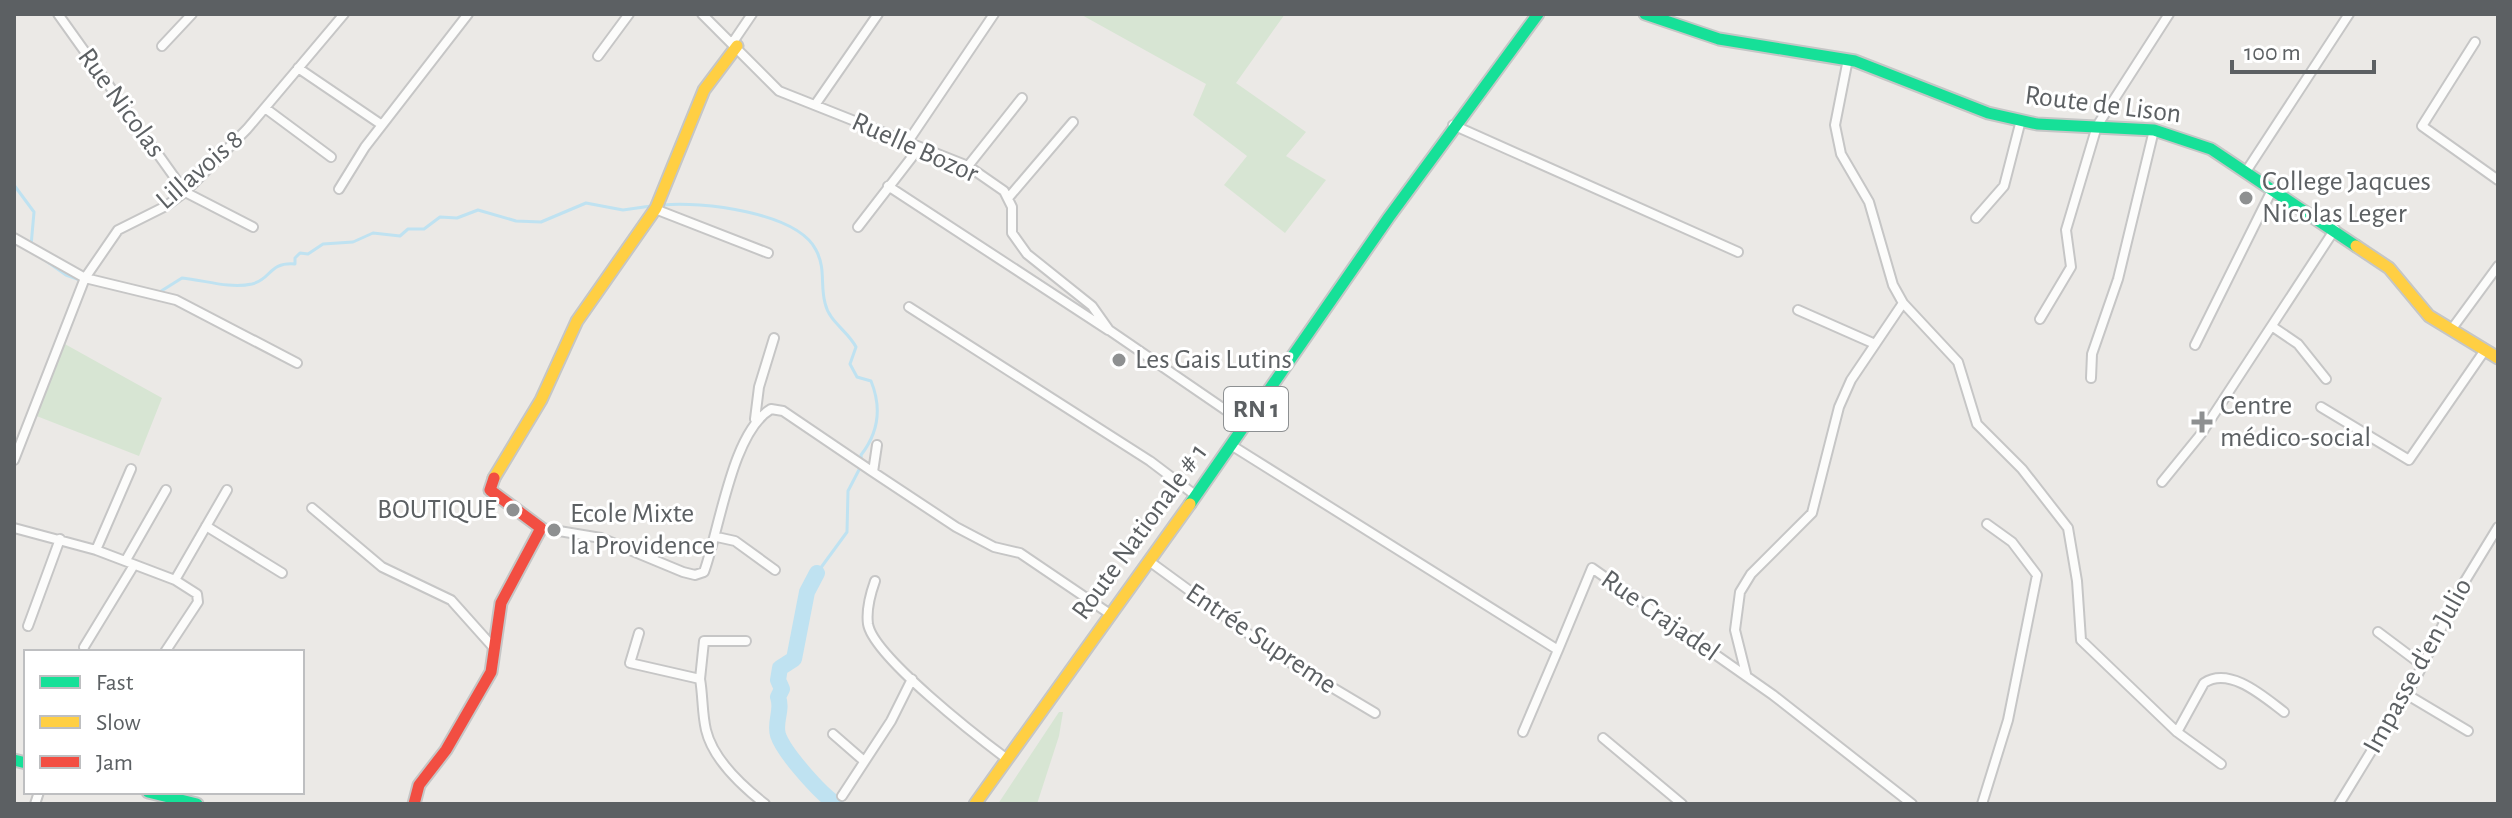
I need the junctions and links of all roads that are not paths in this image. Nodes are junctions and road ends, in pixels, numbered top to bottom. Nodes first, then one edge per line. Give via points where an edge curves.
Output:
1 (58, 14) edge
2 (192, 14) edge
3 (468, 14) edge
4 (629, 14) edge
5 (702, 14) edge
6 (752, 14) edge
7 (878, 14) edge
8 (994, 14) edge
9 (1538, 14) edge
10 (1645, 14) edge
11 (2169, 14) edge
12 (2349, 14) edge
13 (340, 15) edge
14 (2475, 42) dead end
15 (735, 44) junction
16 (162, 46) dead end
17 (598, 56) dead end
18 (1848, 59) junction
19 (298, 68) junction
20 (1022, 98) dead end
21 (815, 105) junction
22 (265, 108) junction
23 (2021, 120) junction
24 (1073, 122) dead end
25 (382, 125) junction
26 (1453, 125) junction
27 (2097, 126) junction
28 (2154, 130) junction
29 (907, 143) junction
30 (919, 148) junction
31 (331, 157) dead end
32 (968, 166) junction
33 (2247, 170) junction
34 (2498, 180) edge
35 (888, 186) junction
36 (2273, 188) junction
37 (339, 189) dead end
38 (185, 192) junction
39 (1009, 197) junction
40 (656, 208) junction
41 (1976, 218) dead end
42 (253, 227) dead end
43 (858, 227) dead end
44 (2335, 229) junction
45 (14, 238) edge
46 (1738, 252) dead end
47 (768, 253) dead end
48 (2498, 266) edge
49 (85, 278) junction
50 (1903, 303) junction
51 (909, 307) dead end
52 (1798, 310) dead end
53 (2040, 319) dead end
54 (2273, 327) junction
55 (1109, 330) junction
56 (2451, 330) junction
57 (774, 338) dead end
58 (1875, 344) junction
59 (2195, 345) dead end
60 (2485, 350) junction
61 (2498, 358) edge
62 (297, 363) dead end
63 (2091, 378) dead end
64 (2326, 379) dead end
65 (758, 397) junction
66 (2321, 407) dead end
67 (771, 409) junction
68 (755, 420) junction
69 (1246, 424) junction
70 (877, 445) dead end
71 (1231, 445) junction
72 (14, 460) edge
73 (131, 469) dead end
74 (873, 472) junction
75 (2162, 482) dead end
76 (166, 490) dead end
77 (227, 490) dead end
78 (1195, 495) junction
79 (312, 508) dead end
80 (1987, 524) dead end
81 (206, 526) junction
82 (2498, 527) edge
83 (14, 528) edge
84 (541, 528) junction
85 (717, 537) junction
86 (60, 539) junction
87 (96, 550) junction
88 (1149, 561) junction
89 (130, 562) junction
90 (775, 570) dead end
91 (282, 573) dead end
92 (175, 580) junction
93 (875, 581) dead end
94 (1110, 614) junction
95 (28, 626) dead end
96 (2378, 632) dead end
97 (639, 633) dead end
98 (746, 641) dead end
99 (84, 647) dead end
100 (493, 647) junction
101 (166, 650) edge
102 (1558, 650) junction
103 (2422, 665) junction
104 (1746, 675) junction
105 (700, 679) junction
106 (912, 679) junction
107 (2406, 694) junction
108 (2284, 712) dead end
109 (1375, 713) dead end
110 (2468, 731) dead end
111 (1523, 732) dead end
112 (2177, 732) junction
113 (833, 734) dead end
114 (1603, 738) dead end
115 (1007, 759) junction
116 (864, 761) junction
117 (2221, 764) dead end
118 (185, 796) edge
119 (842, 796) dead end
120 (197, 804) edge
121 (414, 804) edge
122 (765, 804) edge
123 (975, 804) edge
124 (1682, 804) edge
125 (1912, 804) edge
126 (1982, 804) edge
127 (2339, 804) edge

1 - 38 street, Rue Nicolas
2 - 16 street
3 - 25 street
4 - 17 street
5 - 15 street, Ruelle Bozor
6 - 15 street
7 - 21 street
8 - 29 street
9 - 26 street, Route Nationale # 1 / RN 1
10 - 18 street, Route de Lison via 1719,39
11 - 27 street
12 - 33 street
13 - 19 street, Lillavois 8
14 - 34 street via 2422,126
15 - 21 street, Ruelle Bozor via 779,91
15 - 40 street via 704,90
18 - 23 street, Route de Lison via 1988,113
18 - 50 street via 1835,136 1869,202
19 - 22 street, Lillavois 8
19 - 25 street
20 - 32 street
21 - 29 street, Ruelle Bozor
22 - 31 street
22 - 38 street, Lillavois 8
23 - 27 street, Route de Lison
23 - 41 street via 2004,186
24 - 39 street
25 - 37 street
26 - 46 street
26 - 69 street, Route Nationale # 1 / RN 1
27 - 28 street, Route de Lison
27 - 53 street via 2066,230 2071,267
28 - 33 street, Route de Lison via 2211,149
28 - 63 street via 2118,279 2092,354
29 - 30 street, Ruelle Bozor
30 - 32 street, Ruelle Bozor
30 - 35 street
32 - 39 street, Ruelle Bozor
33 - 36 street, Route de Lison
35 - 43 street
35 - 55 street
36 - 44 street, Route de Lison
36 - 59 street
38 - 42 street
38 - 49 street, Lillavois 8 via 122,226
39 - 55 street, Ruelle Bozor via 1017,243 1092,306
40 - 47 street
40 - 84 street via 577,321 541,400 489,486
44 - 54 street
44 - 56 street, Route de Lison via 2389,268 2418,306
45 - 49 street
48 - 56 street
49 - 62 street via 176,300
49 - 72 street, Lillavois 8
50 - 58 street
50 - 112 street via 1958,362 1977,424 2022,469 2068,528 2081,640
51 - 78 street
52 - 58 street
54 - 64 street via 2298,344
54 - 75 street
55 - 69 street, Ruelle Bozor
56 - 60 street, Route de Lison
57 - 65 street
58 - 104 street via 1839,407 1818,498 1803,526 1751,574 1740,592 1735,630
60 - 61 street, Route de Lison
60 - 66 street via 2409,460
65 - 67 street
65 - 68 street
67 - 68 street
67 - 74 street via 783,411
68 - 85 street via 742,442
69 - 71 street, Route Nationale # 1 / RN 1
70 - 74 street
71 - 78 street, Route Nationale # 1 / RN 1
71 - 102 street
73 - 87 street
74 - 94 street via 956,527 994,547 1020,553
76 - 89 street
77 - 81 street
78 - 88 street, Route Nationale # 1 / RN 1
79 - 100 street via 382,567 451,600
80 - 126 street via 2012,542 2037,575 2008,720
81 - 91 street
81 - 92 street
82 - 103 street, Impasse d'en Julio
83 - 86 street
84 - 85 street via 601,538 695,575 704,572
84 - 100 street via 501,603
85 - 90 street via 735,541
86 - 87 street
86 - 95 street
87 - 89 street
88 - 94 street, Route Nationale # 1 / RN 1
88 - 109 street, Entrée Supreme via 1276,654
89 - 92 street
89 - 99 street
92 - 101 street via 197,594 198,602
93 - 106 street via 868,627
94 - 115 street, Route Nationale # 1 / RN 1
96 - 103 street
97 - 105 street via 630,663
98 - 105 street via 704,641
100 - 121 street via 491,672 419,785
102 - 104 street, Rue Crajadel via 1592,568
102 - 111 street
103 - 107 street, Impasse d'en Julio
104 - 125 street, Rue Crajadel
105 - 122 street via 706,732 718,756
106 - 115 street
106 - 116 street
107 - 110 street
107 - 127 street, Impasse d'en Julio
108 - 112 street via 2255,691 2212,678
112 - 117 street
113 - 116 street
114 - 124 street
115 - 123 street, Route Nationale # 1 / RN 1
116 - 119 street
118 - 120 street

